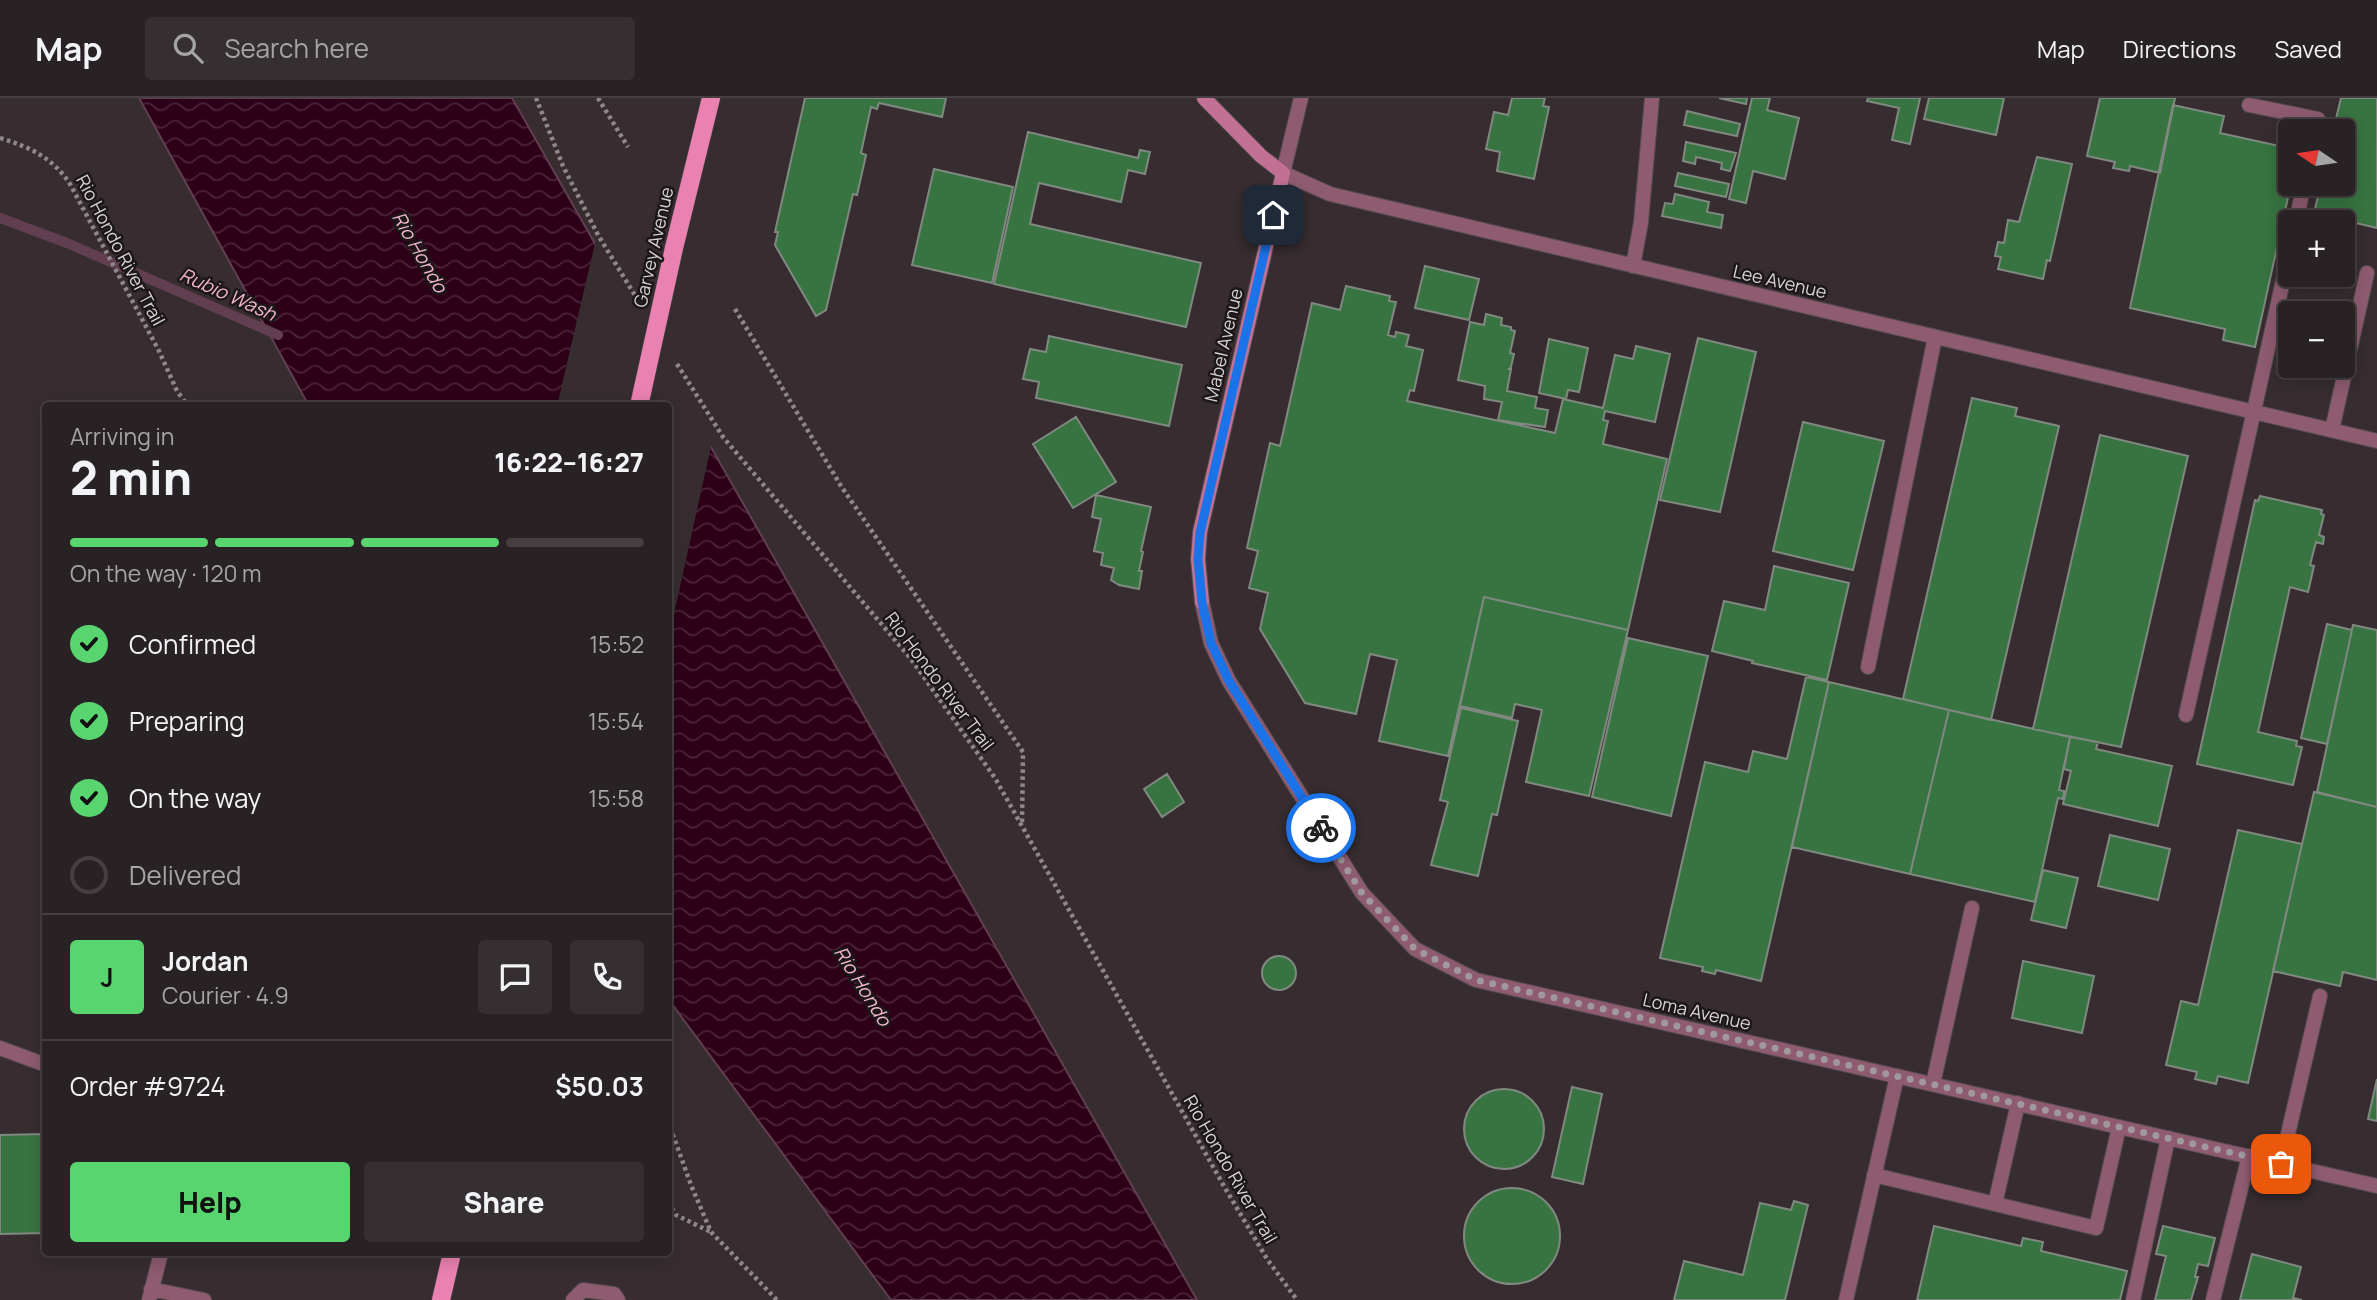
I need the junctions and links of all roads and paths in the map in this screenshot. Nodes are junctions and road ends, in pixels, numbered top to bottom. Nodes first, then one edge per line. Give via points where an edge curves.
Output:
1 (536, 98) edge
2 (598, 98) edge
3 (712, 98) edge
4 (1204, 98) edge
5 (1301, 98) edge
6 (1652, 98) edge
7 (2249, 105) dead end
8 (2318, 119) edge
9 (0, 138) edge
10 (628, 147) dead end
11 (1283, 173) junction
12 (1633, 266) junction
13 (2367, 273) dead end
14 (2282, 287) edge
15 (642, 307) dead end
16 (735, 309) dead end
17 (1936, 337) junction
18 (671, 354) dead end
19 (185, 402) edge
20 (640, 402) edge
21 (2254, 412) junction
22 (2332, 430) junction
23 (2377, 441) edge
24 (1202, 602) joint
25 (1868, 667) dead end
26 (2186, 715) dead end
27 (1022, 826) junction
28 (1972, 908) dead end
29 (2320, 996) dead end
30 (0, 1048) edge
31 (42, 1064) edge
32 (1897, 1076) junction
33 (1933, 1084) junction
34 (2018, 1104) junction
35 (2119, 1127) junction
36 (672, 1132) edge
37 (2168, 1138) junction
38 (2249, 1156) junction
39 (2281, 1164) junction
40 (1874, 1175) junction
41 (2377, 1186) edge
42 (1995, 1204) junction
43 (672, 1208) edge
44 (712, 1232) junction
45 (160, 1256) edge
46 (451, 1256) edge
47 (150, 1294) edge
48 (204, 1300) edge
49 (441, 1300) edge
50 (573, 1300) edge
51 (618, 1300) edge
52 (777, 1300) edge
53 (1297, 1300) edge
54 (1846, 1300) edge
55 (2133, 1300) edge
56 (2213, 1300) edge

1 - 15 path via 569,178
2 - 10 path
3 - 20 main road, Garvey Avenue, bridge
4 - 11 street, Lee Avenue
5 - 11 street, Mabel Avenue
6 - 12 street
7 - 8 street
9 - 19 path, Rio Hondo River Trail via 59,167
11 - 12 street, Lee Avenue via 1331,194
11 - 24 street, Mabel Avenue via 1200,533
12 - 17 street, Lee Avenue
13 - 22 street
14 - 21 street
16 - 27 path via 841,486 1023,752
17 - 21 street, Lee Avenue
17 - 25 street
18 - 27 path, Rio Hondo River Trail via 723,437 911,659 995,778
21 - 22 street, Lee Avenue
21 - 26 street
22 - 23 street, Lee Avenue
24 - 32 street, Loma Avenue via 1211,643 1229,681 1362,893 1415,949 1476,980
27 - 53 path, Rio Hondo River Trail via 1225,1188
28 - 33 street
29 - 39 street
30 - 31 street
32 - 33 street, Loma Avenue
32 - 40 street
33 - 34 street, Loma Avenue
34 - 35 street, Loma Avenue
34 - 42 street
35 - 37 street, Loma Avenue
35 - 42 street via 2096,1228
36 - 44 path
37 - 38 street, Loma Avenue
37 - 55 street
38 - 39 street, Loma Avenue
38 - 56 street
39 - 41 street, Loma Avenue
40 - 42 street
40 - 54 street
43 - 44 path via 676,1215
44 - 52 path
45 - 47 street
46 - 49 main road
47 - 48 street
50 - 51 street via 583,1290 614,1294

